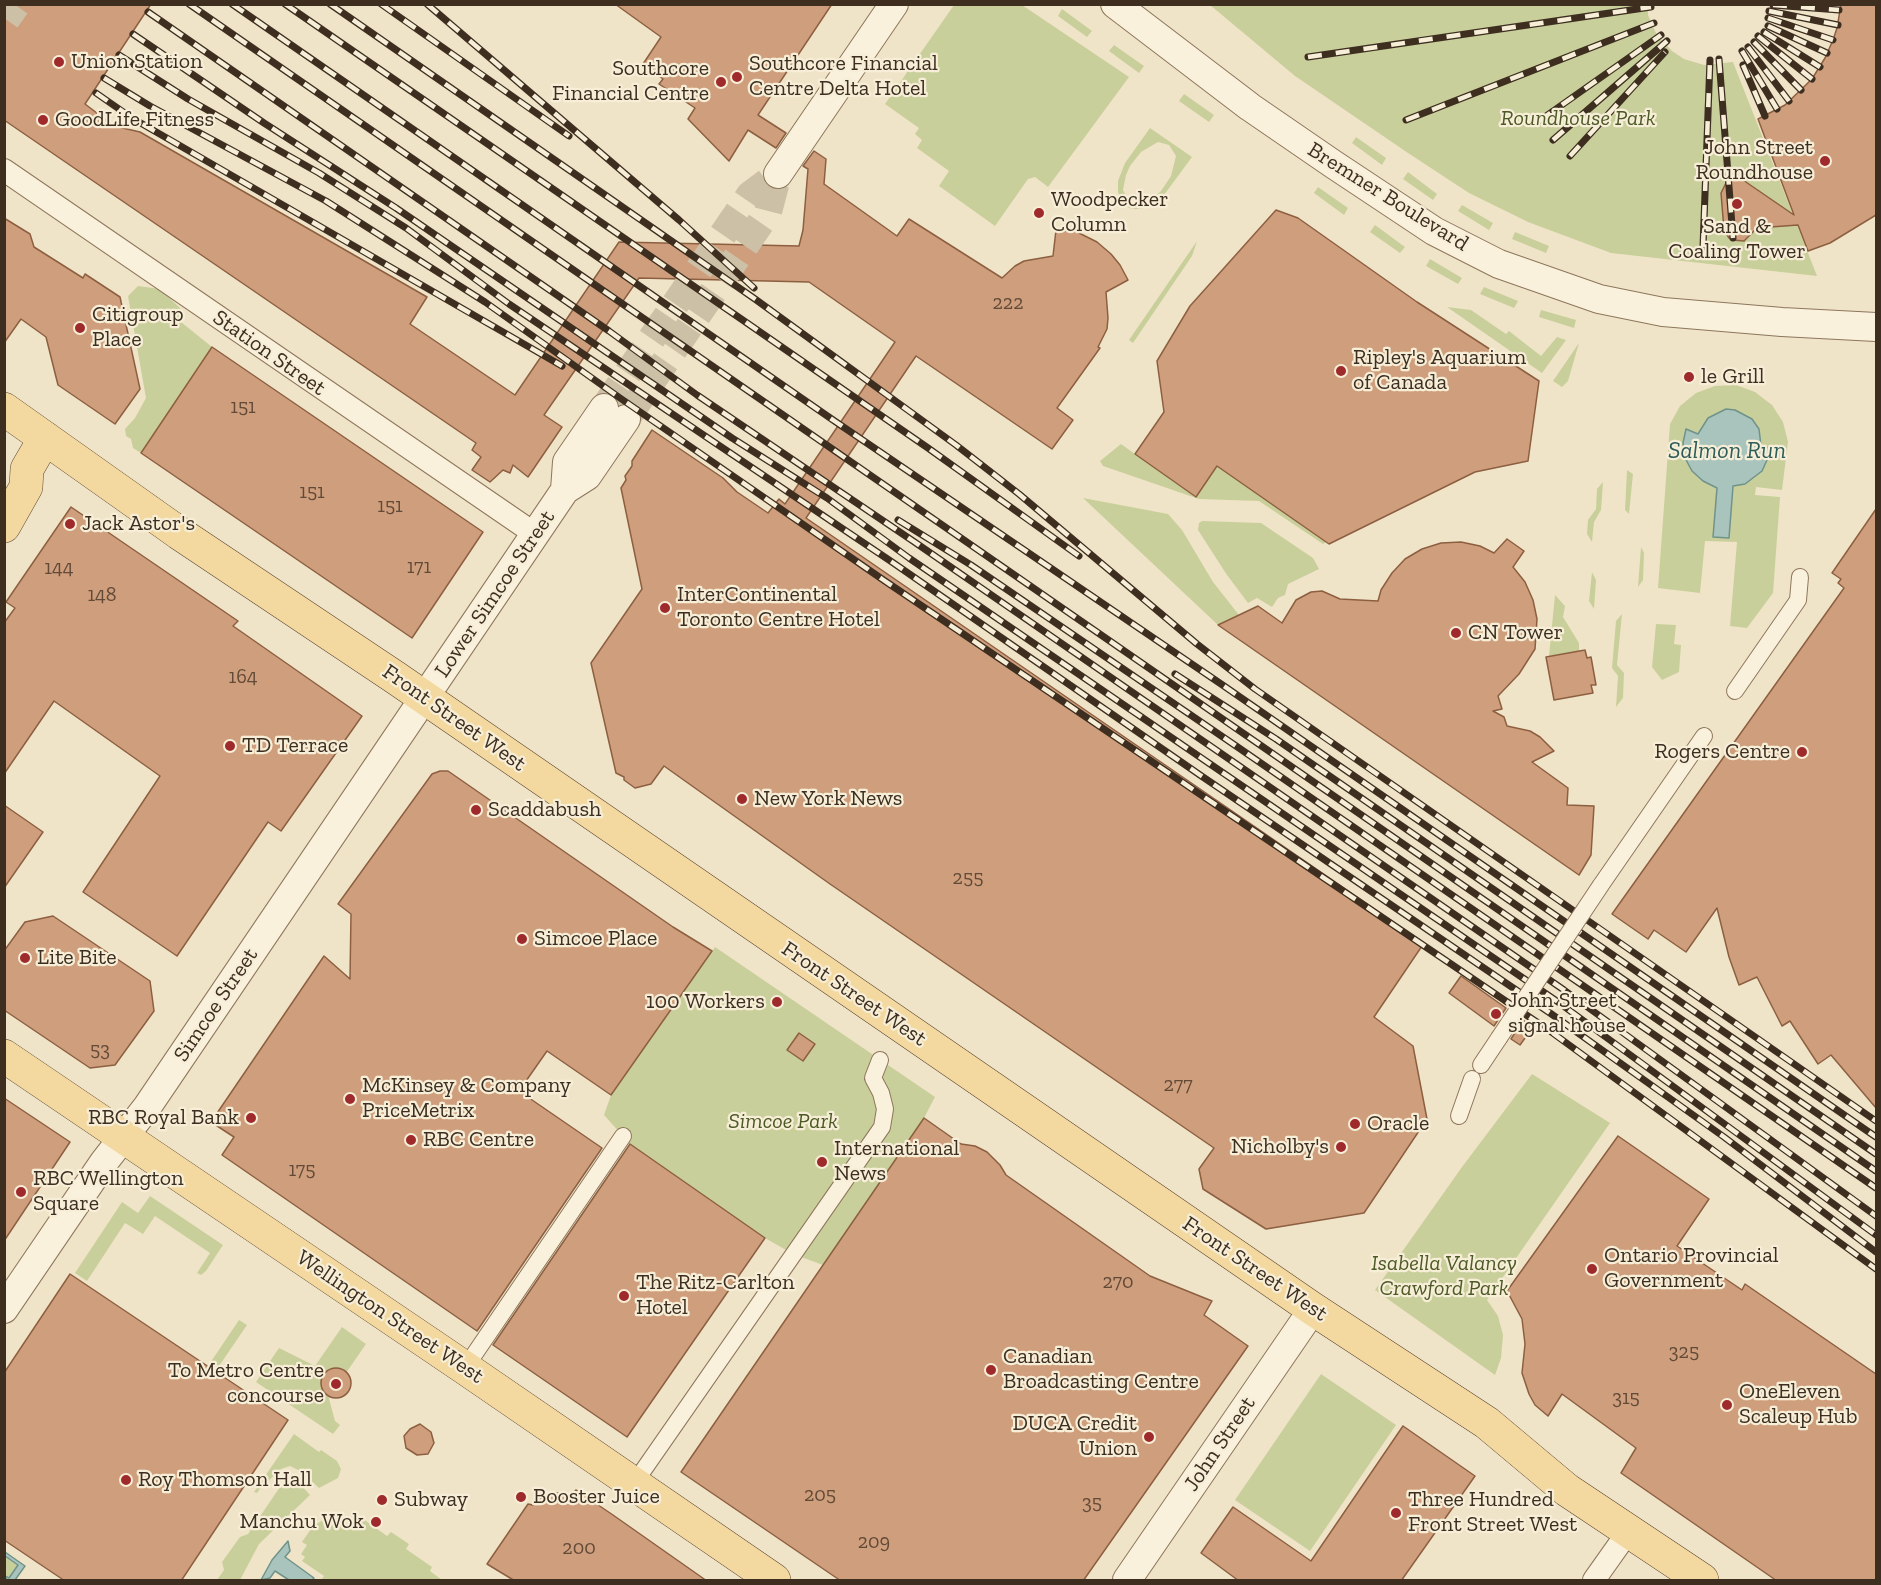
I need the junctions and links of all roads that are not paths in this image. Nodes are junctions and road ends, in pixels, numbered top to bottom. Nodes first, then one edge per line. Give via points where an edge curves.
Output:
1 (894, 4) edge
2 (1115, 4) edge
3 (4, 170) edge
4 (778, 174) dead end
5 (1876, 327) edge
6 (4, 409) edge
7 (615, 413) tunnel mouth
8 (45, 438) junction
9 (16, 474) edge
10 (4, 526) edge
11 (535, 534) junction
12 (1800, 577) dead end
13 (1735, 691) dead end
14 (424, 697) junction
15 (1704, 736) dead end
16 (4, 1056) edge
17 (880, 1060) dead end
18 (1459, 1116) dead end
19 (623, 1136) dead end
20 (123, 1137) junction
21 (4, 1309) edge
22 (1312, 1309) junction
23 (465, 1368) junction
24 (633, 1485) junction
25 (1628, 1532) junction
26 (774, 1581) edge
27 (1127, 1581) edge
28 (1594, 1581) edge
29 (1702, 1581) edge

1 - 4 street
2 - 5 street, Bremner Boulevard via 1250,107 1333,164 1434,231 1499,264 1599,299 1663,312
3 - 11 street, Station Street
6 - 8 main road, Front Street West
7 - 11 street, Lower Simcoe Street via 567,462 565,490
8 - 9 main road
8 - 14 main road, Front Street West
9 - 10 main road via 26,487
11 - 14 street, Lower Simcoe Street
12 - 13 street via 1797,600
14 - 20 street, Simcoe Street via 154,1097
14 - 22 main road, Front Street West
15 - 18 street, bridge via 1476,1072
16 - 20 main road, Wellington Street West
17 - 24 street via 873,1078 885,1109 882,1127
19 - 23 street
20 - 21 street, Simcoe Street
20 - 23 main road, Wellington Street West
22 - 25 main road, Front Street West via 1487,1423 1567,1490
22 - 27 street, John Street
23 - 24 main road, Wellington Street West
24 - 26 main road, Wellington Street West
25 - 28 street
25 - 29 main road, Front Street West

